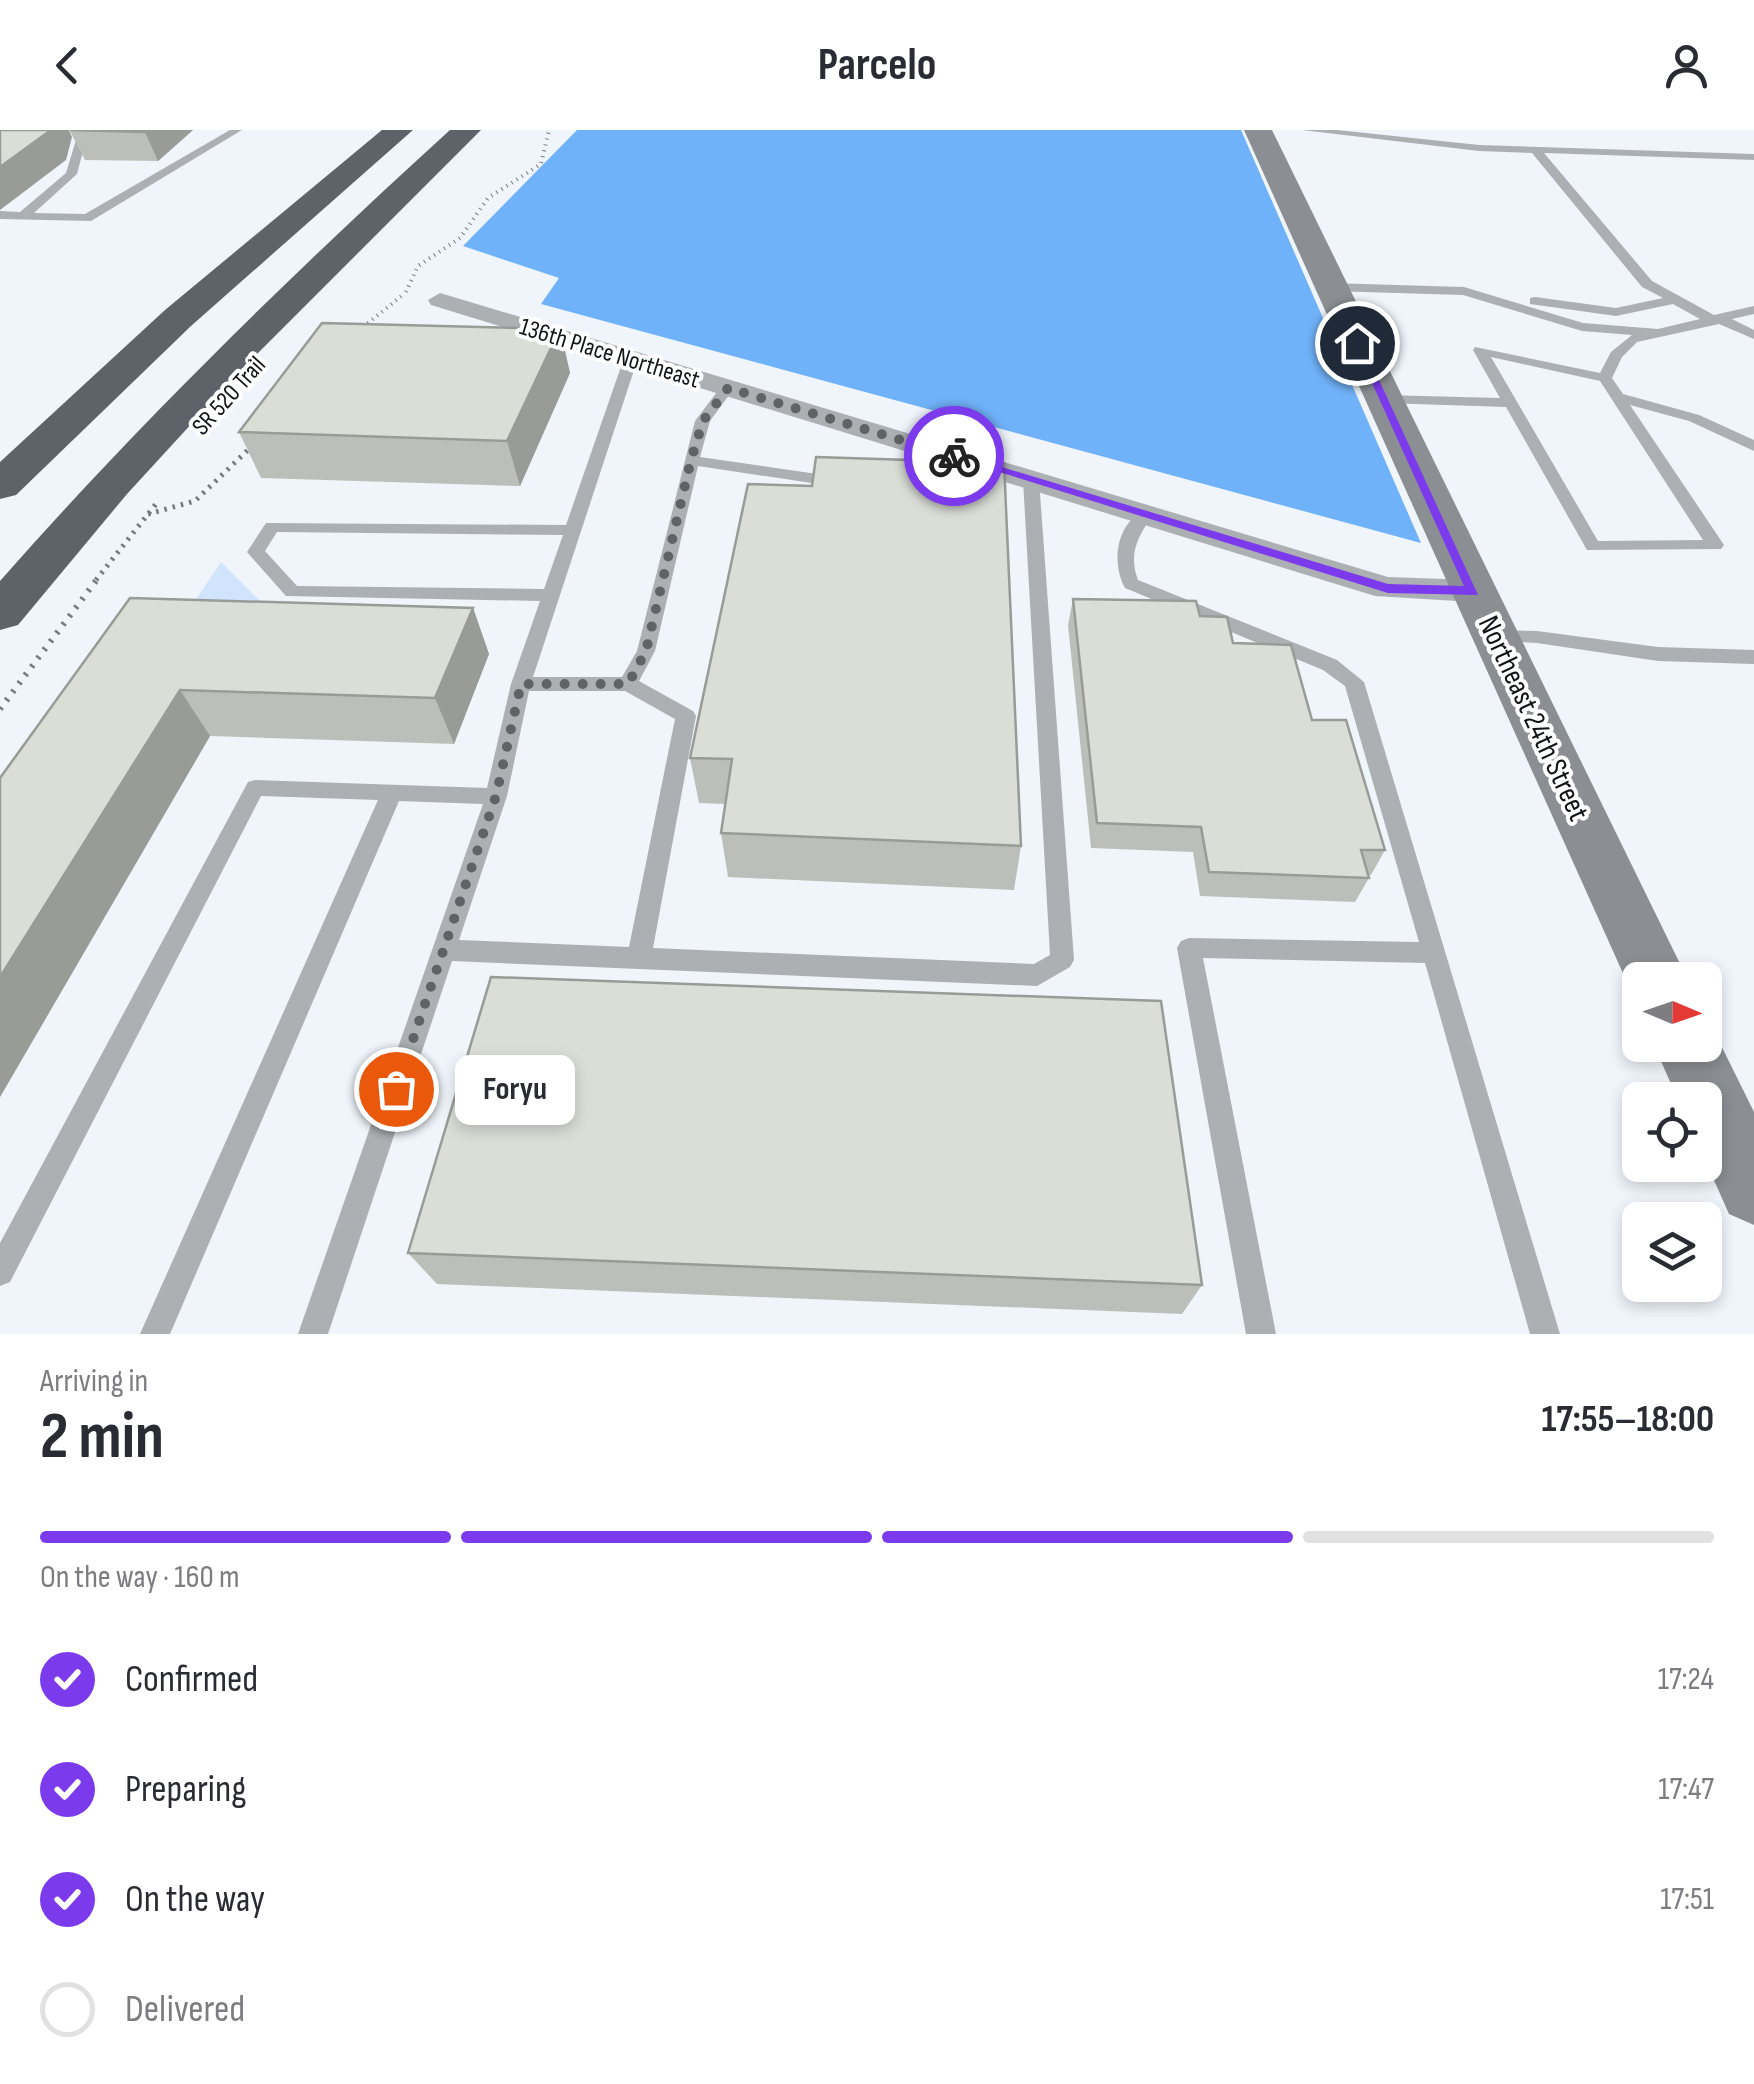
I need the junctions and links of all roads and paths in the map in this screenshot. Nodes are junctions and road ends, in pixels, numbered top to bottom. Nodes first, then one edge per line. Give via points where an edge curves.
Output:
1 (237, 130) edge
2 (399, 130) edge
3 (468, 130) edge
4 (549, 130) edge
5 (1258, 130) edge
6 (1307, 130) edge
7 (86, 131) edge
8 (66, 132) edge
9 (1536, 151) junction
10 (1754, 157) edge
11 (0, 215) edge
12 (22, 216) junction
13 (1330, 287) junction
14 (1464, 291) junction
15 (406, 292) junction
16 (440, 300) joint
17 (1671, 300) junction
18 (1754, 310) edge
19 (1716, 320) junction
20 (1582, 327) junction
21 (362, 328) edge
22 (1660, 334) junction
23 (1754, 335) edge
24 (1616, 354) junction
25 (632, 358) junction
26 (1605, 378) junction
27 (728, 388) junction
28 (1618, 397) junction
29 (1384, 400) junction
30 (1510, 403) junction
31 (256, 441) edge
32 (1754, 446) edge
33 (691, 460) junction
34 (1031, 480) junction
35 (847, 483) edge
36 (0, 486) edge
37 (161, 499) dead end
38 (148, 514) junction
39 (1145, 514) junction
40 (572, 530) junction
41 (1473, 591) junction
42 (549, 596) junction
43 (0, 612) edge
44 (1495, 636) junction
45 (1754, 657) edge
46 (521, 684) junction
47 (628, 684) junction
48 (0, 710) edge
49 (392, 792) junction
50 (496, 796) junction
51 (444, 950) junction
52 (1432, 953) junction
53 (639, 958) junction
54 (1649, 962) edge
55 (1696, 1062) edge
56 (1745, 1151) edge
57 (0, 1272) edge
58 (154, 1334) edge
59 (313, 1334) edge
60 (1261, 1334) edge
61 (1545, 1334) edge

1 - 12 lane via 87,218
2 - 36 highway via 178,318
3 - 43 highway via 202,382
4 - 15 path via 542,164 496,191 463,236 410,274
5 - 13 street, Northeast 24th Street
6 - 9 lane
7 - 8 lane
7 - 12 lane via 71,174
9 - 10 lane
9 - 17 lane via 1648,284
11 - 12 lane
13 - 14 lane
13 - 29 street, Northeast 24th Street
14 - 17 lane via 1616,312
14 - 20 lane
15 - 16 path via 420,288
15 - 21 path
16 - 25 street, 136th Place Northeast
17 - 19 lane
18 - 19 lane
19 - 22 lane
19 - 23 lane
20 - 22 lane
20 - 24 lane via 1610,342
22 - 24 lane via 1632,339
24 - 26 lane
25 - 27 street, 136th Place Northeast
25 - 40 lane
26 - 28 lane
26 - 30 lane via 1480,350
27 - 33 lane via 703,421
27 - 34 street, 136th Place Northeast
28 - 30 lane via 1715,545 1594,546
28 - 32 lane via 1694,418
29 - 30 lane
29 - 41 street, Northeast 24th Street
31 - 38 path via 203,500 175,514
33 - 35 lane
33 - 47 lane via 646,651
34 - 39 street, 136th Place Northeast
34 - 53 lane via 1062,960 1037,974
37 - 38 path
38 - 48 path
39 - 41 street, 136th Place Northeast via 1388,588
39 - 52 lane via 1126,543 1122,568 1131,584 1330,665 1354,682
40 - 42 lane
40 - 42 lane via 272,527 256,552 292,592
41 - 44 street, Northeast 24th Street
42 - 46 lane
44 - 45 lane
44 - 54 street, Northeast 24th Street
46 - 47 lane
46 - 50 lane
47 - 53 lane via 686,716
49 - 50 lane
49 - 57 lane via 255,788
49 - 58 lane
50 - 51 lane
51 - 53 lane
51 - 59 lane
52 - 60 lane via 1189,948
52 - 61 lane
55 - 56 street

